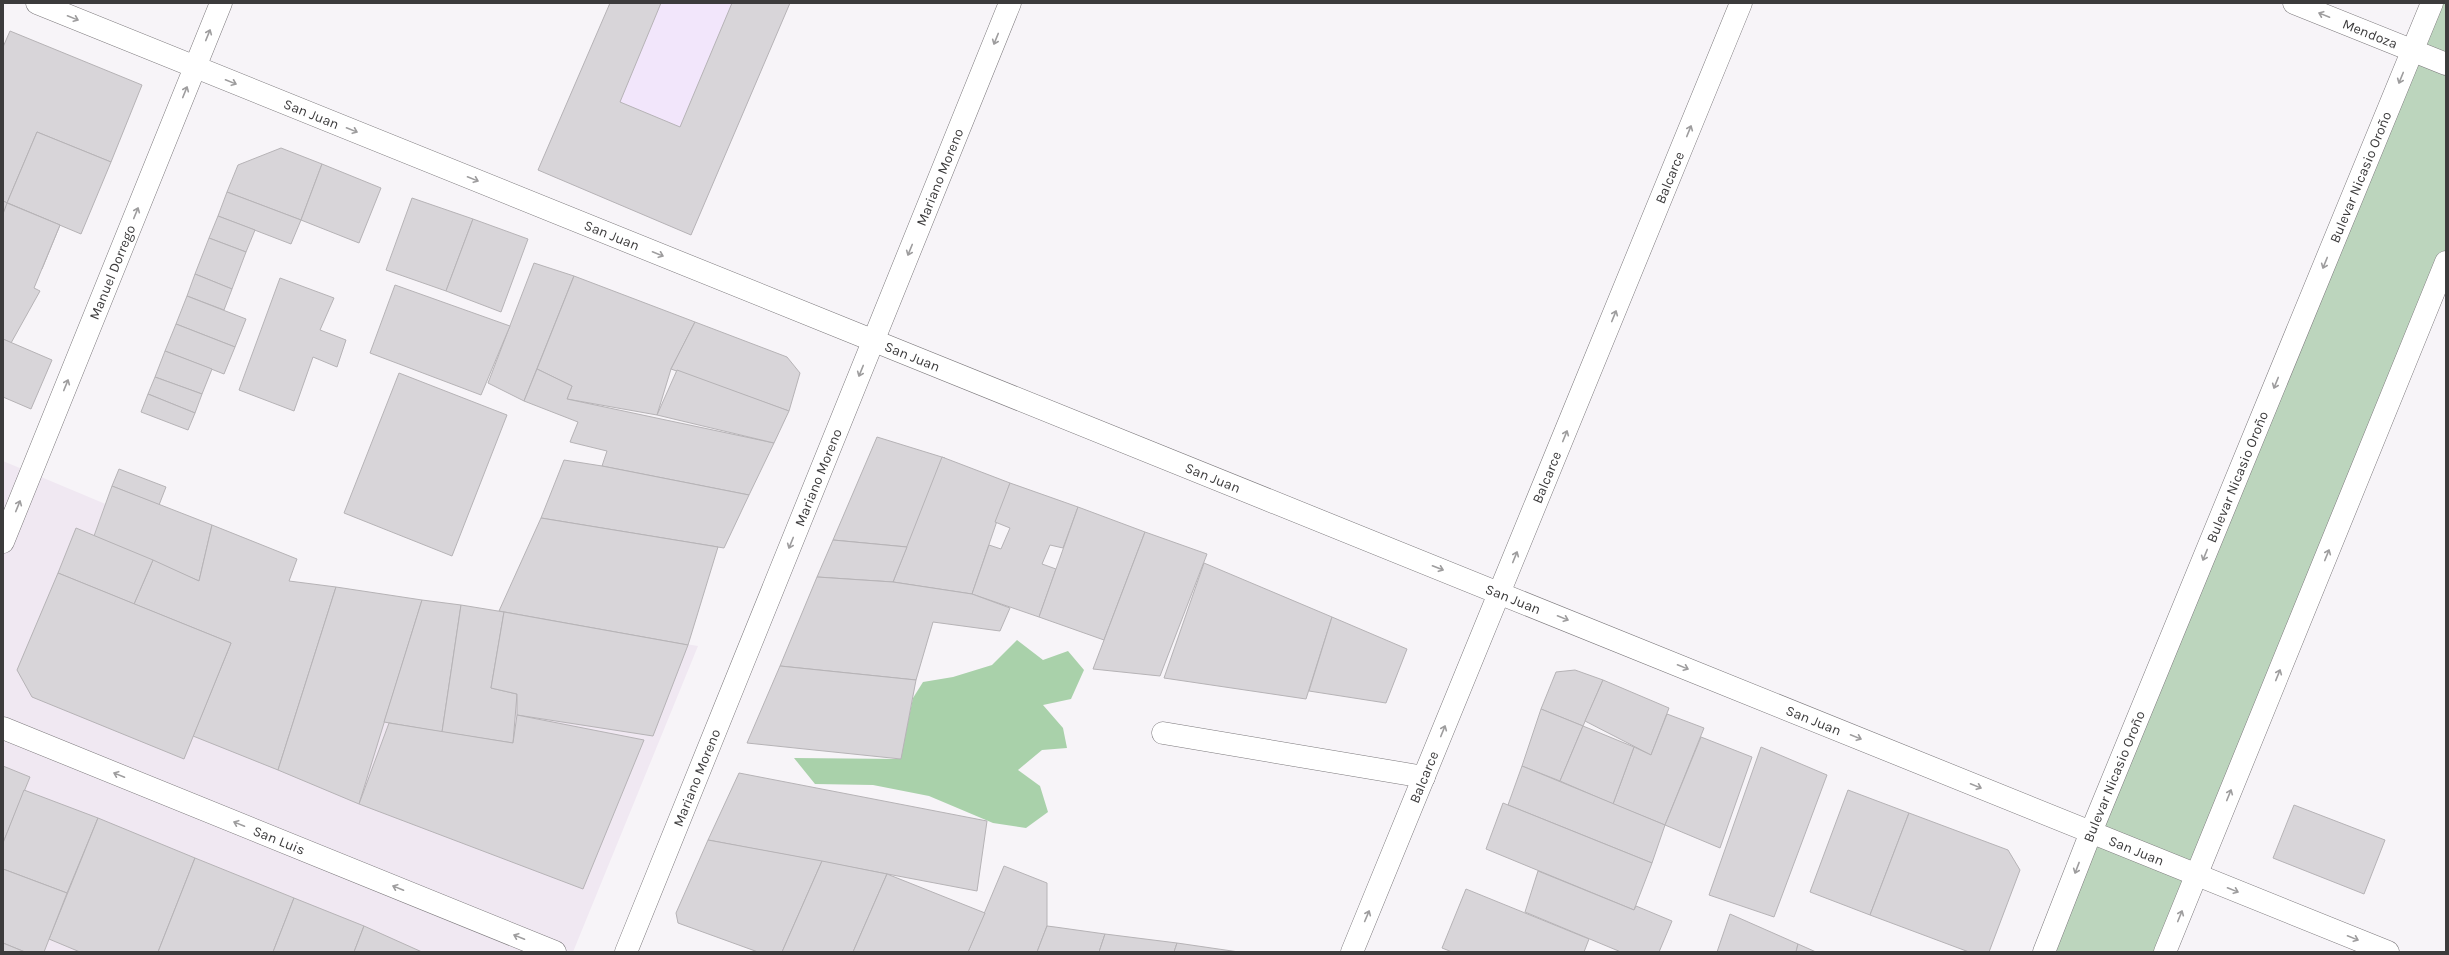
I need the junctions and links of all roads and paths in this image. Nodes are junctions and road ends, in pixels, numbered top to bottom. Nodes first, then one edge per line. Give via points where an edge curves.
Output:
1 (37, 3) edge
2 (221, 3) edge
3 (1010, 3) edge
4 (1741, 3) edge
5 (2294, 3) edge
6 (2432, 3) edge
7 (2412, 50) junction
8 (2446, 64) edge
9 (195, 67) junction
10 (2446, 262) edge
11 (873, 341) junction
12 (3, 542) edge
13 (1501, 593) junction
14 (3, 728) edge
15 (1163, 732) dead end
16 (1424, 777) junction
17 (2091, 832) junction
18 (2197, 875) junction
19 (555, 952) edge
20 (626, 952) edge
21 (1352, 952) edge
22 (2044, 952) edge
23 (2165, 952) edge
24 (2388, 952) edge

1 -> 9 main road, San Juan
9 -> 2 main road, Manuel Dorrego
3 -> 11 main road, Mariano Moreno
13 -> 4 main road, Balcarce
7 -> 5 main road, Mendoza
6 - 7 main road, Bulevar Nicasio Oroño
7 - 8 main road, Mendoza
7 -> 17 main road, Bulevar Nicasio Oroño
9 -> 11 main road, San Juan
12 -> 9 main road, Manuel Dorrego
18 -> 10 main road
11 -> 13 main road, San Juan
11 -> 20 main road, Mariano Moreno
16 -> 13 main road, Balcarce
13 -> 17 main road, San Juan
19 -> 14 main road, San Luis
15 - 16 main road
21 -> 16 main road, Balcarce
17 - 18 main road, San Juan
17 -> 22 main road, Bulevar Nicasio Oroño
23 -> 18 main road
18 -> 24 main road, San Juan

